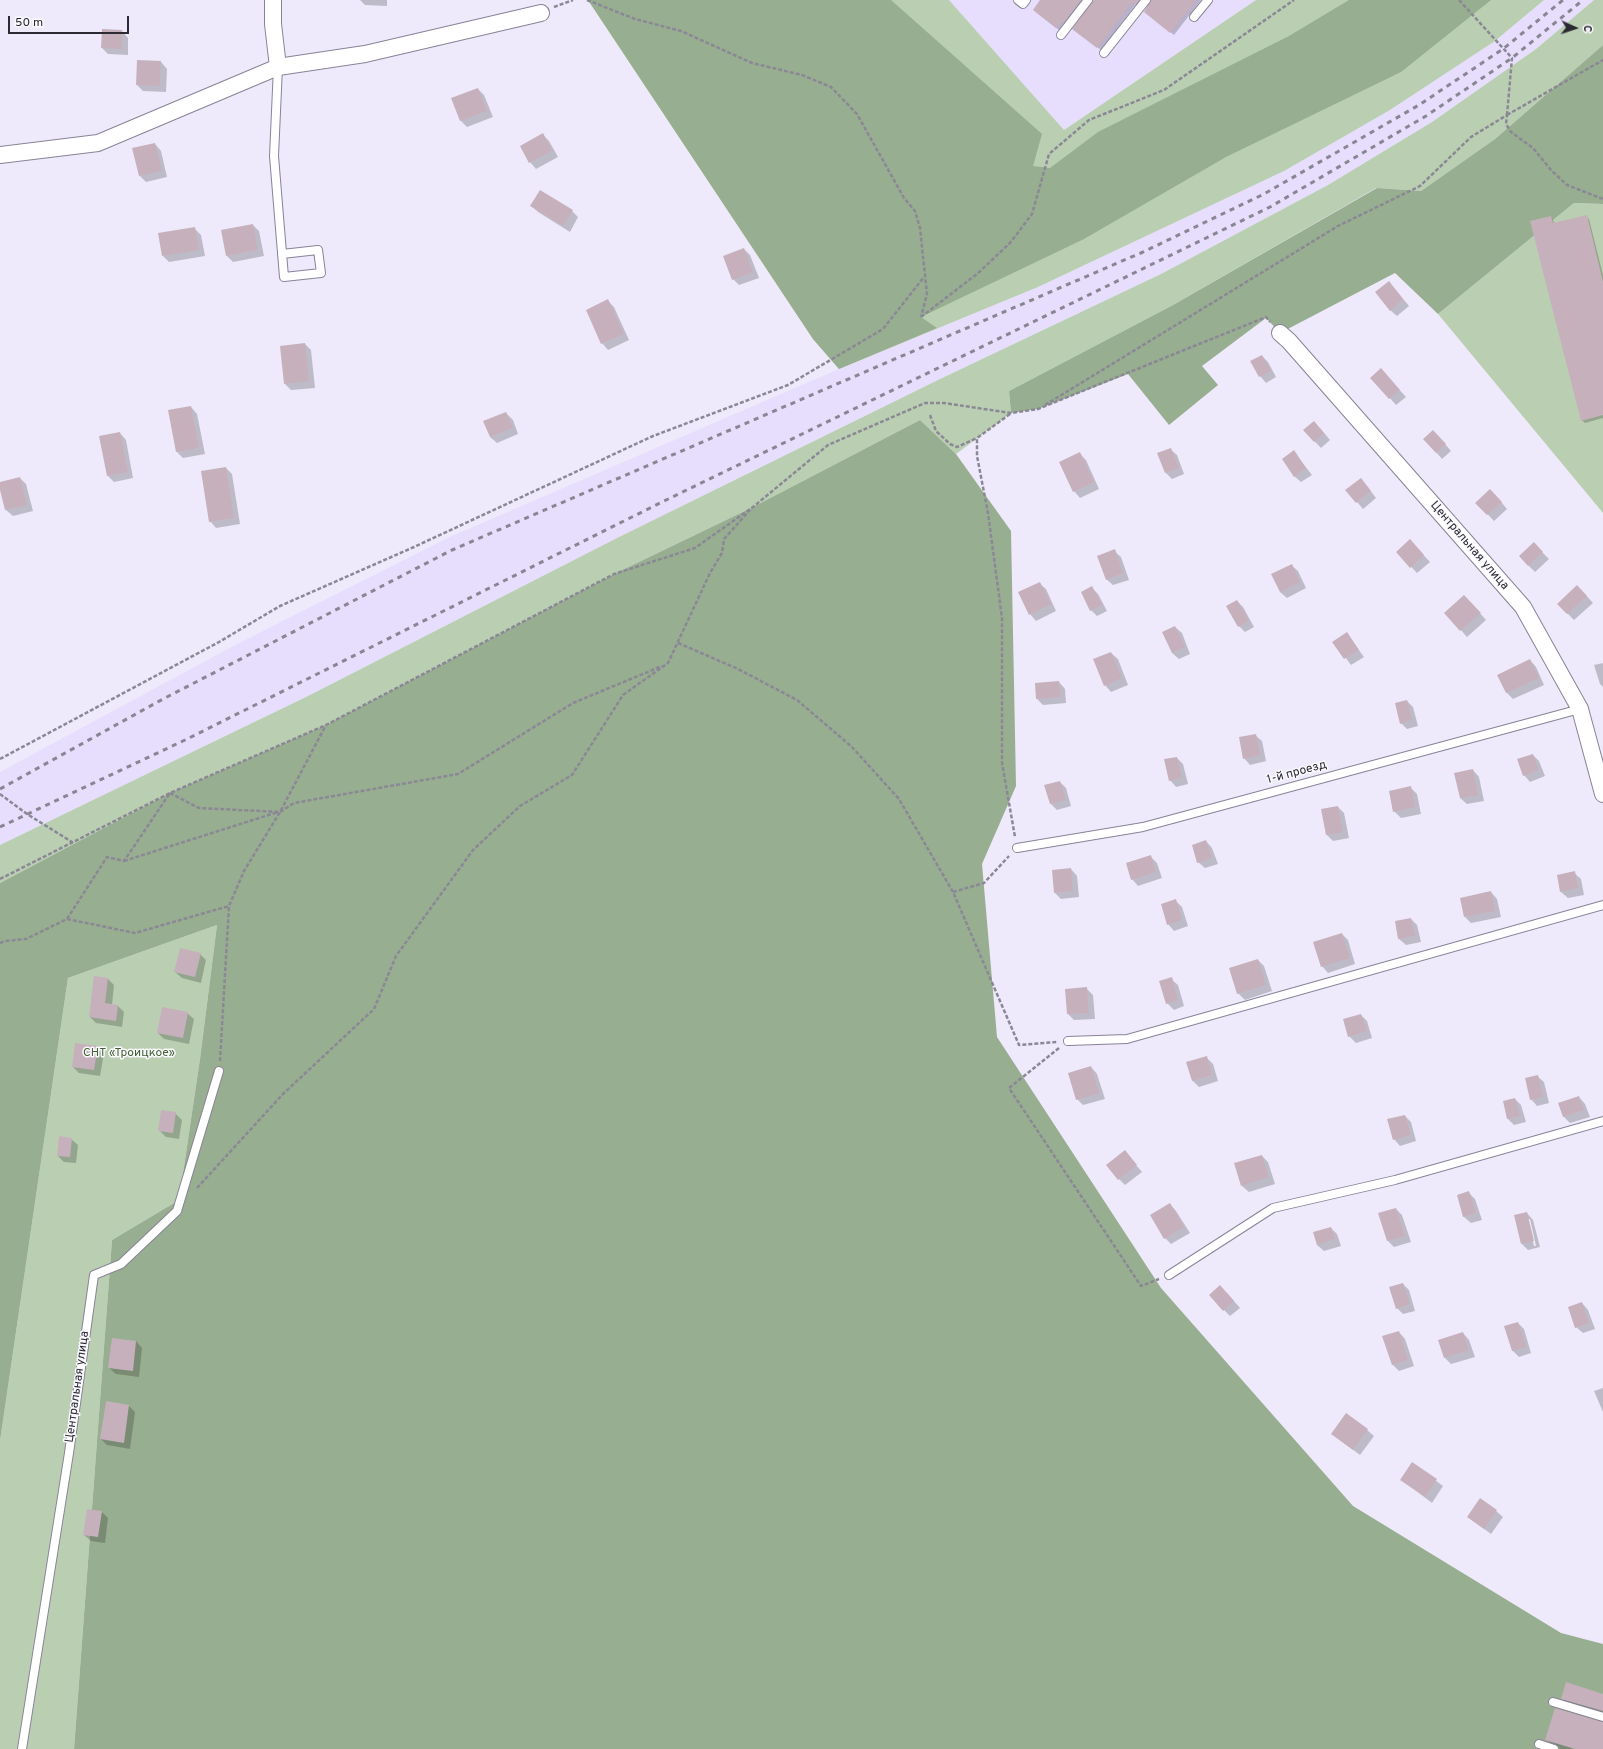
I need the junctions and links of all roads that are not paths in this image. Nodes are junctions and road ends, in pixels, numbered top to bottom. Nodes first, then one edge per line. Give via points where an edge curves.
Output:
1 (273, 0) edge
2 (1018, 0) edge
3 (1026, 0) edge
4 (1088, 0) edge
5 (1146, 0) edge
6 (1208, 0) edge
7 (541, 13) dead end
8 (1194, 17) dead end
9 (1061, 35) dead end
10 (1104, 53) dead end
11 (278, 67) junction
12 (0, 155) edge
13 (282, 254) junction
14 (1280, 333) road end
15 (1580, 709) junction
16 (1603, 794) edge
17 (1017, 848) road end
18 (1603, 905) edge
19 (1068, 1041) road end
20 (219, 1071) road end
21 (1603, 1121) edge
22 (1169, 1275) road end
23 (1552, 1702) dead end
24 (1603, 1717) edge
25 (1539, 1744) dead end
26 (22, 1749) edge
27 (1554, 1749) edge

1 - 11 street
2 - 3 lane via 1023,4
4 - 9 lane
5 - 10 lane
6 - 8 lane
7 - 11 street via 366,54
11 - 12 street via 98,143
11 - 13 lane via 274,156
13 - 13 lane via 284,277 320,273 318,250
14 - 15 street, Центральная улица via 1523,607
15 - 16 street, Центральная улица
15 - 17 lane, 1-й проезд via 1143,827
18 - 19 lane via 1126,1039
20 - 26 lane, Центральная улица via 177,1211 121,1264 94,1275 69,1453
21 - 22 lane via 1395,1180 1273,1208
23 - 24 lane
25 - 27 lane

